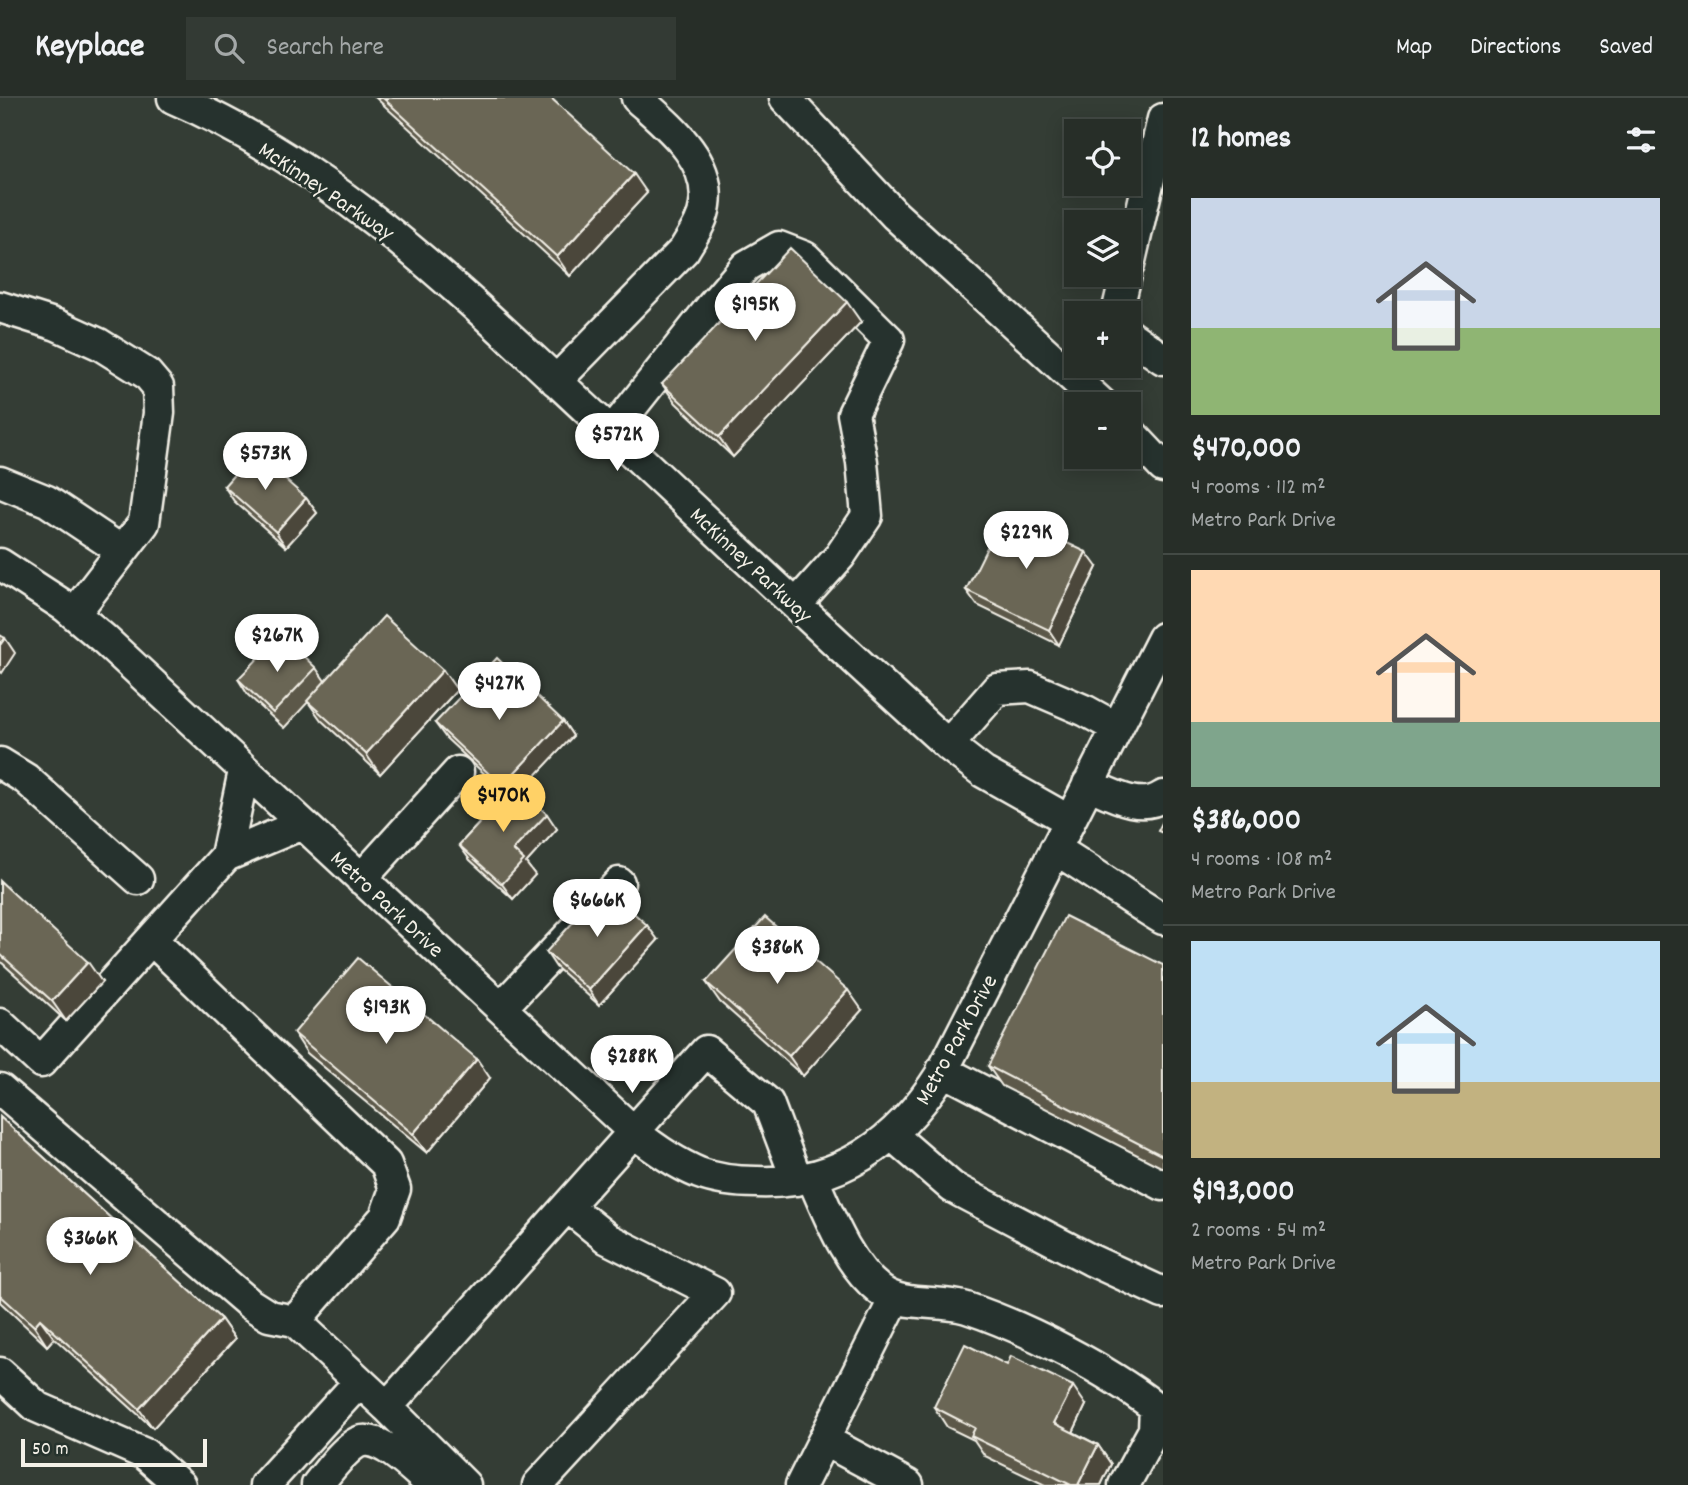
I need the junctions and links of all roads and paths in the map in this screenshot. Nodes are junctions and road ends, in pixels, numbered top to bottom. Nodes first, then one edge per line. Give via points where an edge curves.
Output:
1 (636, 98) edge
2 (785, 98) edge
3 (180, 99) edge
4 (1163, 119) edge
5 (1141, 213) edge
6 (0, 307) edge
7 (1141, 343) edge
8 (1163, 359) edge
9 (556, 381) junction
10 (1088, 392) edge
11 (611, 433) junction
12 (1141, 444) edge
13 (1163, 467) edge
14 (0, 482) edge
15 (122, 551) junction
16 (0, 564) edge
17 (796, 605) junction
18 (74, 614) junction
19 (1163, 638) edge
20 (1154, 677) edge
21 (1117, 729) junction
22 (948, 746) junction
23 (0, 763) edge
24 (244, 771) junction
25 (458, 772) dead end
26 (1088, 784) junction
27 (1163, 796) edge
28 (1070, 821) junction
29 (302, 824) junction
30 (1055, 849) junction
31 (226, 856) junction
32 (361, 878) junction
33 (138, 879) dead end
34 (619, 883) dead end
35 (1163, 919) edge
36 (152, 940) junction
37 (501, 1008) junction
38 (0, 1024) edge
39 (942, 1070) junction
40 (0, 1088) edge
41 (635, 1133) junction
42 (892, 1135) junction
43 (804, 1178) junction
44 (1163, 1185) edge
45 (568, 1207) junction
46 (1163, 1293) edge
47 (895, 1298) junction
48 (295, 1321) junction
49 (0, 1373) edge
50 (359, 1382) junction
51 (387, 1408) junction
52 (824, 1440) junction
53 (412, 1479) edge
54 (180, 1485) edge
55 (265, 1485) edge
56 (317, 1485) edge
57 (465, 1485) edge
58 (538, 1485) edge
59 (801, 1485) edge
60 (908, 1485) edge
61 (1124, 1485) edge

1 - 9 street via 677,134 694,159 702,175 705,206 684,250
2 - 10 street via 895,215
3 - 9 street, McKinney Parkway via 272,149 364,210
4 - 5 street
6 - 15 street via 99,344 147,374 158,387 159,414 144,523
7 - 8 street
9 - 11 street, McKinney Parkway
11 - 17 street, McKinney Parkway
11 - 17 street via 746,266 779,247 805,257 889,340 853,414 867,516 841,556
12 - 13 street
14 - 15 street via 47,501
15 - 18 street
16 - 18 street, Metro Park Drive
17 - 22 street, McKinney Parkway
18 - 24 street, Metro Park Drive
19 - 20 street, Metro Park Drive
20 - 21 street, Metro Park Drive
21 - 22 street via 1030,687 997,689
21 - 26 street, Metro Park Drive
22 - 28 street, McKinney Parkway via 983,772
23 - 33 street via 26,779
24 - 29 street, Metro Park Drive
24 - 31 street
25 - 32 street
26 - 27 street via 1132,802 1154,803
26 - 28 street, Metro Park Drive
28 - 30 street, Metro Park Drive
29 - 31 street
29 - 32 street, Metro Park Drive
30 - 35 street
30 - 39 street, Metro Park Drive
31 - 36 street
32 - 37 street, Metro Park Drive
34 - 37 street
36 - 38 street via 41,1062
36 - 48 street via 386,1164 395,1189 385,1217
37 - 41 street, Metro Park Drive
39 - 42 street, Metro Park Drive via 927,1096
39 - 44 street
40 - 48 street via 250,1304 270,1316
41 - 43 street, Metro Park Drive via 700,1173 744,1182
41 - 43 street via 706,1051 768,1103
41 - 45 street
42 - 43 street, Metro Park Drive via 848,1164
42 - 46 street via 952,1187 1091,1261
43 - 47 street via 848,1254 879,1290
45 - 51 street
45 - 58 street via 608,1239 715,1293
47 - 52 street
47 - 61 street via 965,1307 998,1320 1128,1386 1155,1407 1154,1430
48 - 50 street
49 - 54 street via 37,1407 145,1454
50 - 51 street
50 - 55 street
51 - 57 street
52 - 59 street
52 - 60 street
53 - 56 street via 379,1442 364,1440 353,1445

